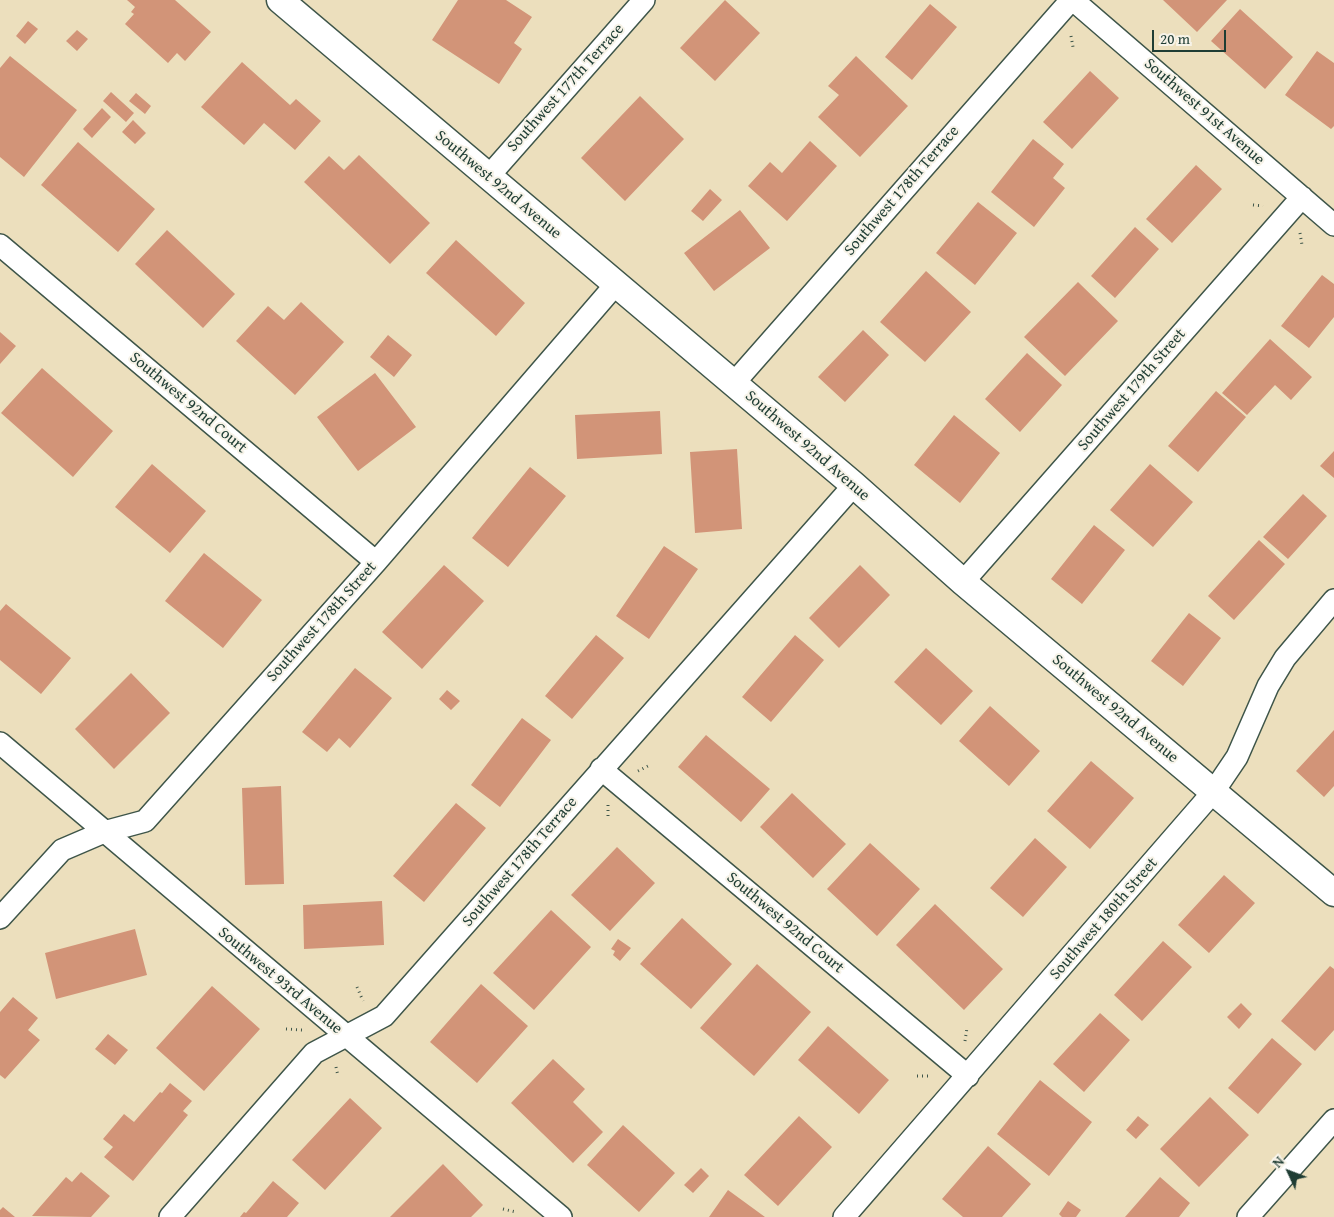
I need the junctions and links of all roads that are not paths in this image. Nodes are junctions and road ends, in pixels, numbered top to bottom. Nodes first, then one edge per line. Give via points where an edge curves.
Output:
1 (280, 0) edge
2 (644, 0) edge
3 (1072, 0) edge
4 (488, 177) junction
5 (1302, 197) junction
6 (1334, 225) edge
7 (0, 245) edge
8 (616, 284) junction
9 (734, 383) junction
10 (854, 485) junction
11 (376, 562) junction
12 (963, 582) junction
13 (1334, 600) edge
14 (0, 743) edge
15 (602, 769) junction
16 (1214, 791) junction
17 (104, 832) junction
18 (1334, 893) edge
19 (0, 918) edge
20 (345, 1036) junction
21 (968, 1076) junction
22 (1334, 1120) edge
23 (552, 1214) edge
24 (170, 1217) edge
25 (844, 1217) edge
26 (1248, 1217) edge

1 - 4 street, Southwest 92nd Avenue
2 - 4 street, Southwest 177th Terrace
3 - 5 street, Southwest 91st Avenue
3 - 9 street, Southwest 178th Terrace
4 - 8 street, Southwest 92nd Avenue
5 - 6 street, Southwest 91st Avenue
5 - 12 street, Southwest 179th Street
7 - 11 street, Southwest 92nd Court
8 - 9 street, Southwest 92nd Avenue
8 - 11 street, Southwest 178th Street
9 - 10 street, Southwest 92nd Avenue
10 - 12 street, Southwest 92nd Avenue
10 - 15 street, Southwest 178th Terrace
11 - 17 street, Southwest 178th Street via 146,821
12 - 16 street, Southwest 92nd Avenue
13 - 16 street, Southwest 180th Street via 1285,658 1268,686 1237,756
14 - 17 street, Southwest 93rd Avenue
15 - 20 street, Southwest 178th Terrace via 384,1016
15 - 21 street, Southwest 92nd Court
16 - 18 street, Southwest 92nd Avenue
16 - 21 street, Southwest 180th Street
17 - 19 street, Southwest 178th Street via 62,850
17 - 20 street, Southwest 93rd Avenue
20 - 23 street, Southwest 93rd Avenue
20 - 24 street, Southwest 178th Terrace via 314,1053
21 - 25 street, Southwest 180th Street
22 - 26 street

